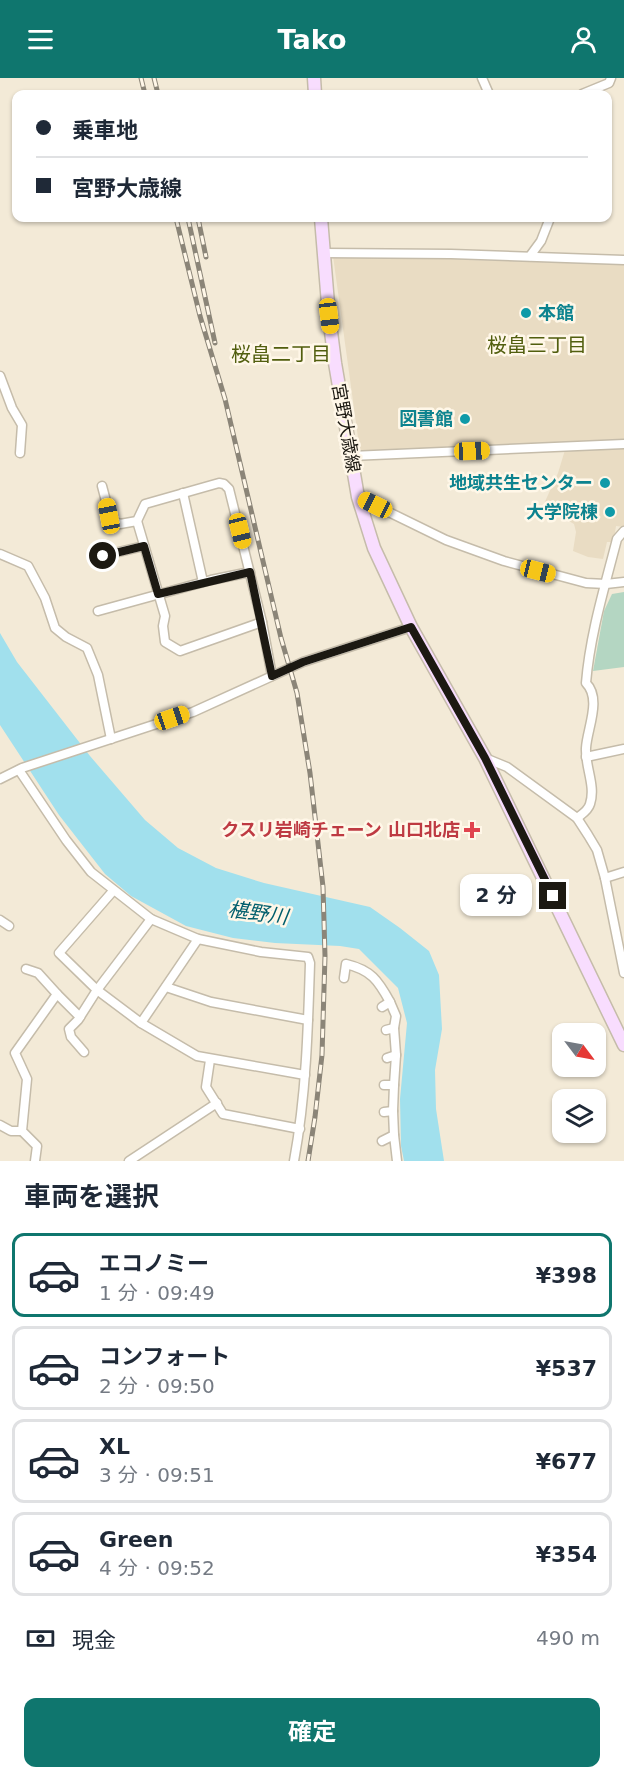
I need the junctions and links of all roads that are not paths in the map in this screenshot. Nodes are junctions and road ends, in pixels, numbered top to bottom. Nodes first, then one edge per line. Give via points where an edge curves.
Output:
1 (611, 78) edge
2 (592, 90) edge
3 (321, 222) edge
4 (548, 222) edge
5 (324, 253) junction
6 (530, 256) junction
7 (624, 260) edge
8 (0, 376) edge
9 (624, 444) edge
10 (20, 453) dead end
11 (351, 456) junction
12 (102, 486) dead end
13 (183, 494) junction
14 (358, 497) junction
15 (137, 520) junction
16 (624, 531) edge
17 (144, 546) junction
18 (0, 554) edge
19 (93, 558) dead end
20 (250, 572) junction
21 (203, 582) junction
22 (624, 582) edge
23 (606, 584) junction
24 (158, 594) junction
25 (98, 610) dead end
26 (262, 622) junction
27 (411, 627) junction
28 (272, 676) junction
29 (111, 739) junction
30 (624, 749) edge
31 (586, 757) junction
32 (485, 758) junction
33 (20, 769) junction
34 (0, 779) edge
35 (577, 818) junction
36 (624, 872) edge
37 (605, 878) junction
38 (113, 891) junction
39 (151, 919) junction
40 (0, 920) edge
41 (9, 926) dead end
42 (198, 939) junction
43 (26, 969) dead end
44 (624, 973) edge
45 (344, 978) dead end
46 (166, 987) junction
47 (97, 990) junction
48 (57, 994) junction
49 (390, 1002) junction
50 (382, 1007) dead end
51 (80, 1017) junction
52 (309, 1020) junction
53 (141, 1023) junction
54 (624, 1045) edge
55 (84, 1052) dead end
56 (210, 1060) junction
57 (305, 1075) junction
58 (394, 1084) junction
59 (384, 1085) dead end
60 (217, 1103) junction
61 (393, 1111) junction
62 (384, 1112) dead end
63 (0, 1125) edge
64 (300, 1129) junction
65 (22, 1131) junction
66 (394, 1135) junction
67 (382, 1141) dead end
68 (35, 1161) edge
69 (129, 1161) edge
70 (294, 1161) edge
71 (397, 1161) edge

1 - 2 street via 609,83
3 - 5 main road, 宮野大歳線
4 - 6 street
5 - 6 street
5 - 11 main road, 宮野大歳線 via 335,363
6 - 7 street
8 - 10 street via 22,425
9 - 11 street
11 - 14 main road, 宮野大歳線
12 - 15 street via 111,520 120,524
13 - 15 street via 145,504
13 - 20 street via 219,483 230,489
13 - 21 street
14 - 23 street via 456,544 538,571
14 - 27 main road, 宮野大歳線 via 374,548
15 - 17 street
16 - 23 street via 617,539
17 - 19 street
17 - 24 street
18 - 29 street via 28,566 55,628 87,648 98,675
20 - 21 street
20 - 26 street
21 - 24 street
22 - 23 street
23 - 31 street via 587,673 586,683 594,706
24 - 25 street
24 - 26 street via 165,616 165,642 180,651
26 - 28 street
27 - 28 street
27 - 32 main road, 宮野大歳線
28 - 29 street via 193,712
29 - 33 street
30 - 31 street
31 - 35 street via 591,802 588,810
32 - 35 street via 507,767
32 - 54 main road, 宮野大歳線
33 - 34 street
33 - 38 street via 66,840 91,872
35 - 37 street via 597,850
36 - 37 street
37 - 44 street
38 - 39 street
38 - 47 street via 59,953
39 - 42 street
39 - 47 street
40 - 41 street
42 - 46 street
42 - 52 street via 308,957
43 - 48 street via 38,973
45 - 49 street via 346,963 367,970
46 - 52 street via 211,1002
46 - 53 street
47 - 51 street
47 - 53 street
48 - 51 street
48 - 65 street via 15,1053 27,1079
49 - 50 street
49 - 58 street via 396,1016 390,1029
51 - 55 street via 69,1029
52 - 57 street
53 - 56 street via 170,1042
56 - 57 street
56 - 60 street via 207,1087
57 - 64 street
58 - 59 street
58 - 61 street
60 - 64 street via 223,1114
60 - 69 street
61 - 62 street
61 - 66 street
63 - 65 street
64 - 70 street
65 - 68 street via 37,1146
66 - 67 street
66 - 71 street

